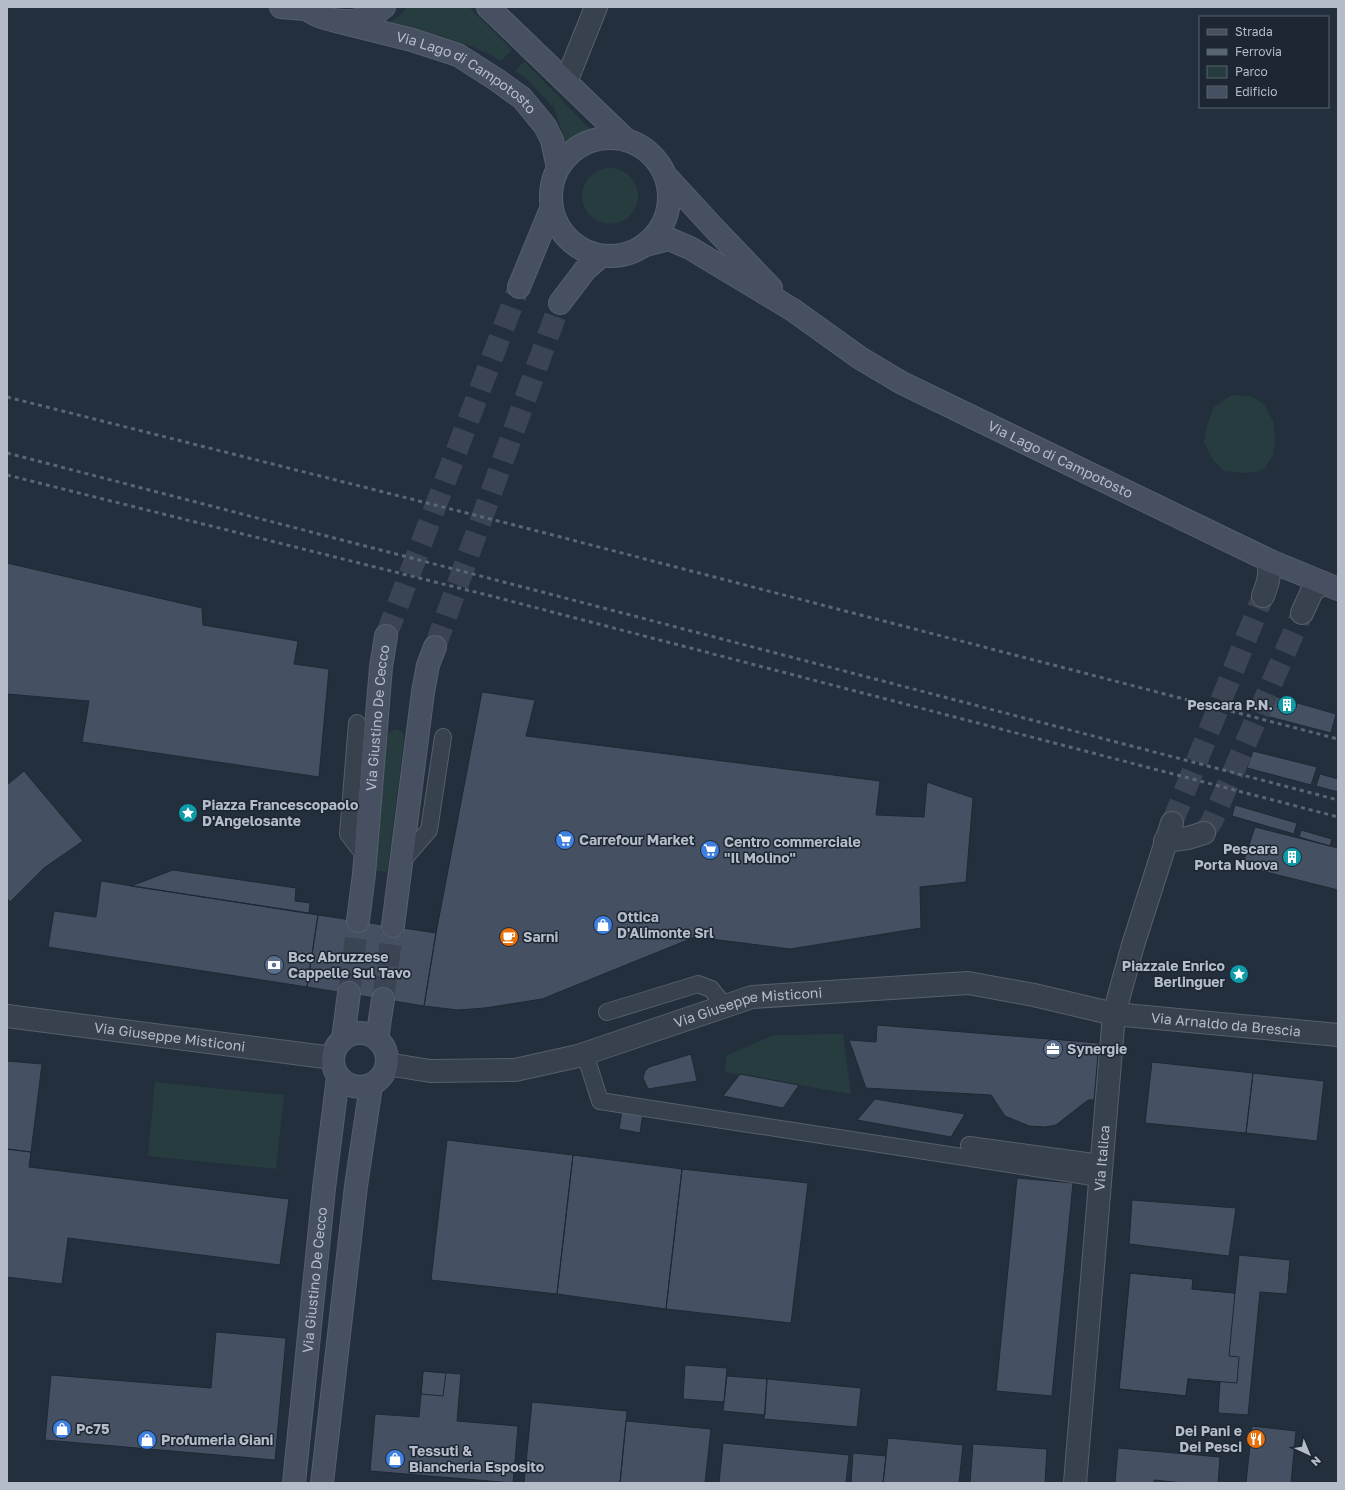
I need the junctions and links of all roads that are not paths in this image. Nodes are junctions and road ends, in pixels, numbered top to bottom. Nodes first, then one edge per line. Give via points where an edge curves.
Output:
1 (281, 7) edge
2 (384, 7) edge
3 (488, 7) edge
4 (596, 7) edge
5 (305, 8) edge
6 (336, 21) junction
7 (566, 82) junction
8 (625, 139) junction
9 (558, 168) junction
10 (666, 176) junction
11 (551, 209) junction
12 (646, 245) junction
13 (602, 256) junction
14 (519, 287) tunnel mouth
15 (560, 303) tunnel mouth
16 (793, 310) junction
17 (1268, 560) junction
18 (1330, 586) edge
19 (1263, 596) tunnel mouth
20 (1302, 613) tunnel mouth
21 (386, 636) tunnel mouth
22 (435, 647) tunnel mouth
23 (357, 722) dead end
24 (443, 737) dead end
25 (1204, 833) dead end
26 (365, 856) junction
27 (402, 861) junction
28 (358, 921) tunnel mouth
29 (393, 926) tunnel mouth
30 (349, 994) tunnel mouth
31 (383, 999) tunnel mouth
32 (725, 1006) junction
33 (607, 1012) dead end
34 (1114, 1014) junction
35 (7, 1016) edge
36 (1338, 1035) edge
37 (343, 1039) junction
38 (378, 1039) junction
39 (585, 1054) junction
40 (387, 1064) junction
41 (335, 1068) junction
42 (371, 1086) junction
43 (969, 1144) dead end
44 (1100, 1171) junction
45 (294, 1483) edge
46 (322, 1483) edge
47 (1075, 1483) edge

1 - 5 street, Via Lago di Campotosto
2 - 6 street via 354,21
3 - 7 street
4 - 7 street
5 - 6 street, Via Lago di Campotosto
6 - 9 street, Via Lago di Campotosto via 412,40 458,55 497,80 522,98 546,126
7 - 8 street
8 - 9 street via 594,139 580,145 567,155
8 - 10 street via 643,146 657,159
9 - 11 street via 552,181
10 - 12 street via 670,195 668,214 659,231
10 - 16 street, Via Lago di Campotosto
11 - 13 street via 558,226 569,240 584,251
11 - 14 street
12 - 13 street via 617,256
12 - 16 street, Via Lago di Campotosto via 669,239 690,248
13 - 15 street via 585,270
16 - 17 street, Via Lago di Campotosto via 860,358 902,383
17 - 18 street, Via Lago di Campotosto
17 - 19 street via 1269,580
18 - 20 street via 1312,592
21 - 26 street, Via Giustino De Cecco via 381,667
22 - 27 street via 428,665 423,692
23 - 26 lane via 348,834
24 - 27 lane via 429,830
25 - 34 street, Via Italica via 1188,838 1168,832
26 - 28 street, Via Giustino De Cecco
27 - 29 street
30 - 37 street
31 - 38 street
32 - 33 lane via 711,989 698,984
32 - 34 street, Via Giuseppe Misticoni via 752,997 968,984 1034,995
32 - 39 street, Via Giuseppe Misticoni
34 - 36 street, Via Arnaldo da Brescia
34 - 44 street, Via Italica
35 - 41 street, Via Giuseppe Misticoni
37 - 38 street via 351,1034 360,1033
37 - 41 street via 338,1044
38 - 40 street via 387,1052
39 - 40 street, Via Giuseppe Misticoni via 515,1070 430,1071
39 - 44 lane via 600,1102
40 - 42 street via 383,1076
41 - 42 street via 349,1086
41 - 45 street, Via Giustino De Cecco
42 - 46 street via 356,1186
43 - 44 lane
44 - 47 street, Via Italica

